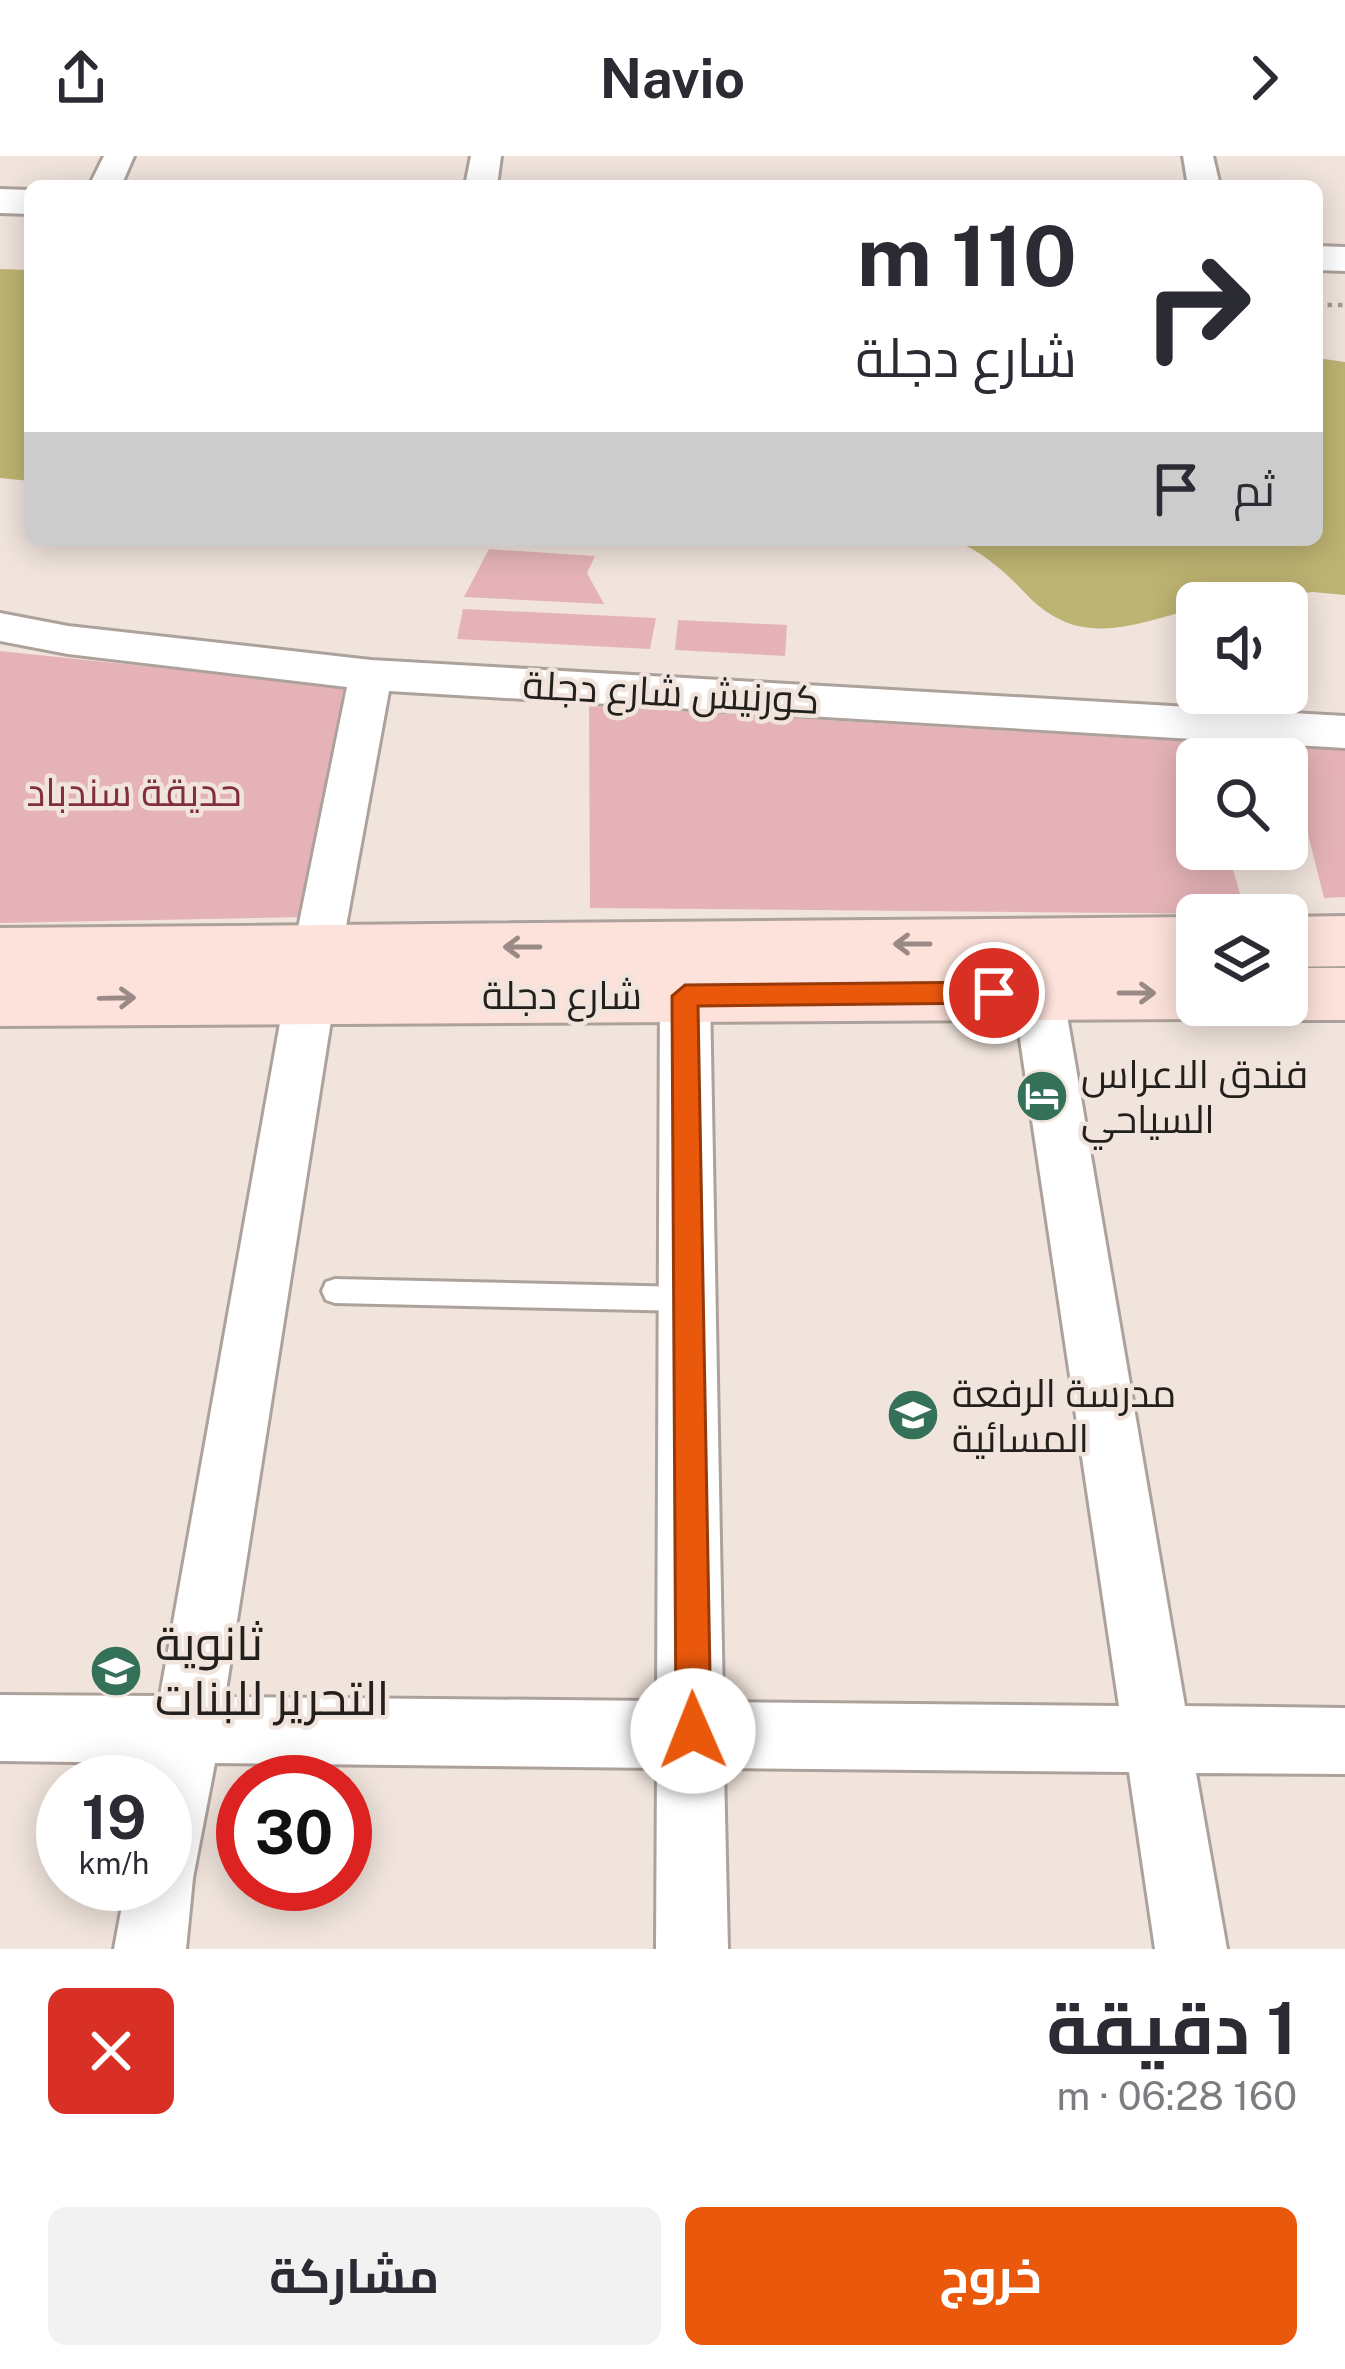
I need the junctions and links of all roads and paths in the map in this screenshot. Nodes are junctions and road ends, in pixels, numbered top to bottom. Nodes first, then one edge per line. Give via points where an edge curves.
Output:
1 (0, 627) edge
2 (371, 675) junction
3 (1345, 732) edge
4 (1345, 941) edge
5 (1308, 942) edge
6 (1176, 943) edge
7 (0, 953) edge
8 (314, 972) junction
9 (1038, 992) junction
10 (1176, 993) edge
11 (1308, 994) edge
12 (1345, 994) edge
13 (685, 996) junction
14 (0, 1000) edge
15 (335, 1291) dead end
16 (687, 1299) junction
17 (0, 1728) edge
18 (188, 1729) junction
19 (693, 1731) junction
20 (1158, 1739) junction
21 (1345, 1741) edge
22 (184, 1755) edge
23 (156, 1911) edge
24 (150, 1949) edge
25 (692, 1949) edge
26 (1190, 1949) edge

1 - 2 street, كورنيش شارع دجلة
2 - 3 street, كورنيش شارع دجلة
2 - 8 street
4 - 5 main road
6 -> 8 main road, شارع دجلة
7 - 8 main road, شارع دجلة
8 - 13 main road, شارع دجلة
14 -> 8 main road, شارع دجلة
8 - 18 street
9 -> 10 main road, شارع دجلة
9 - 13 main road, شارع دجلة
9 - 20 street
11 - 12 main road
13 - 16 street
15 - 16 lane
16 - 19 street
17 - 18 street
18 - 19 street
18 - 22 street
19 - 20 street
19 - 25 street
20 - 21 street
20 - 26 street
23 - 24 street

